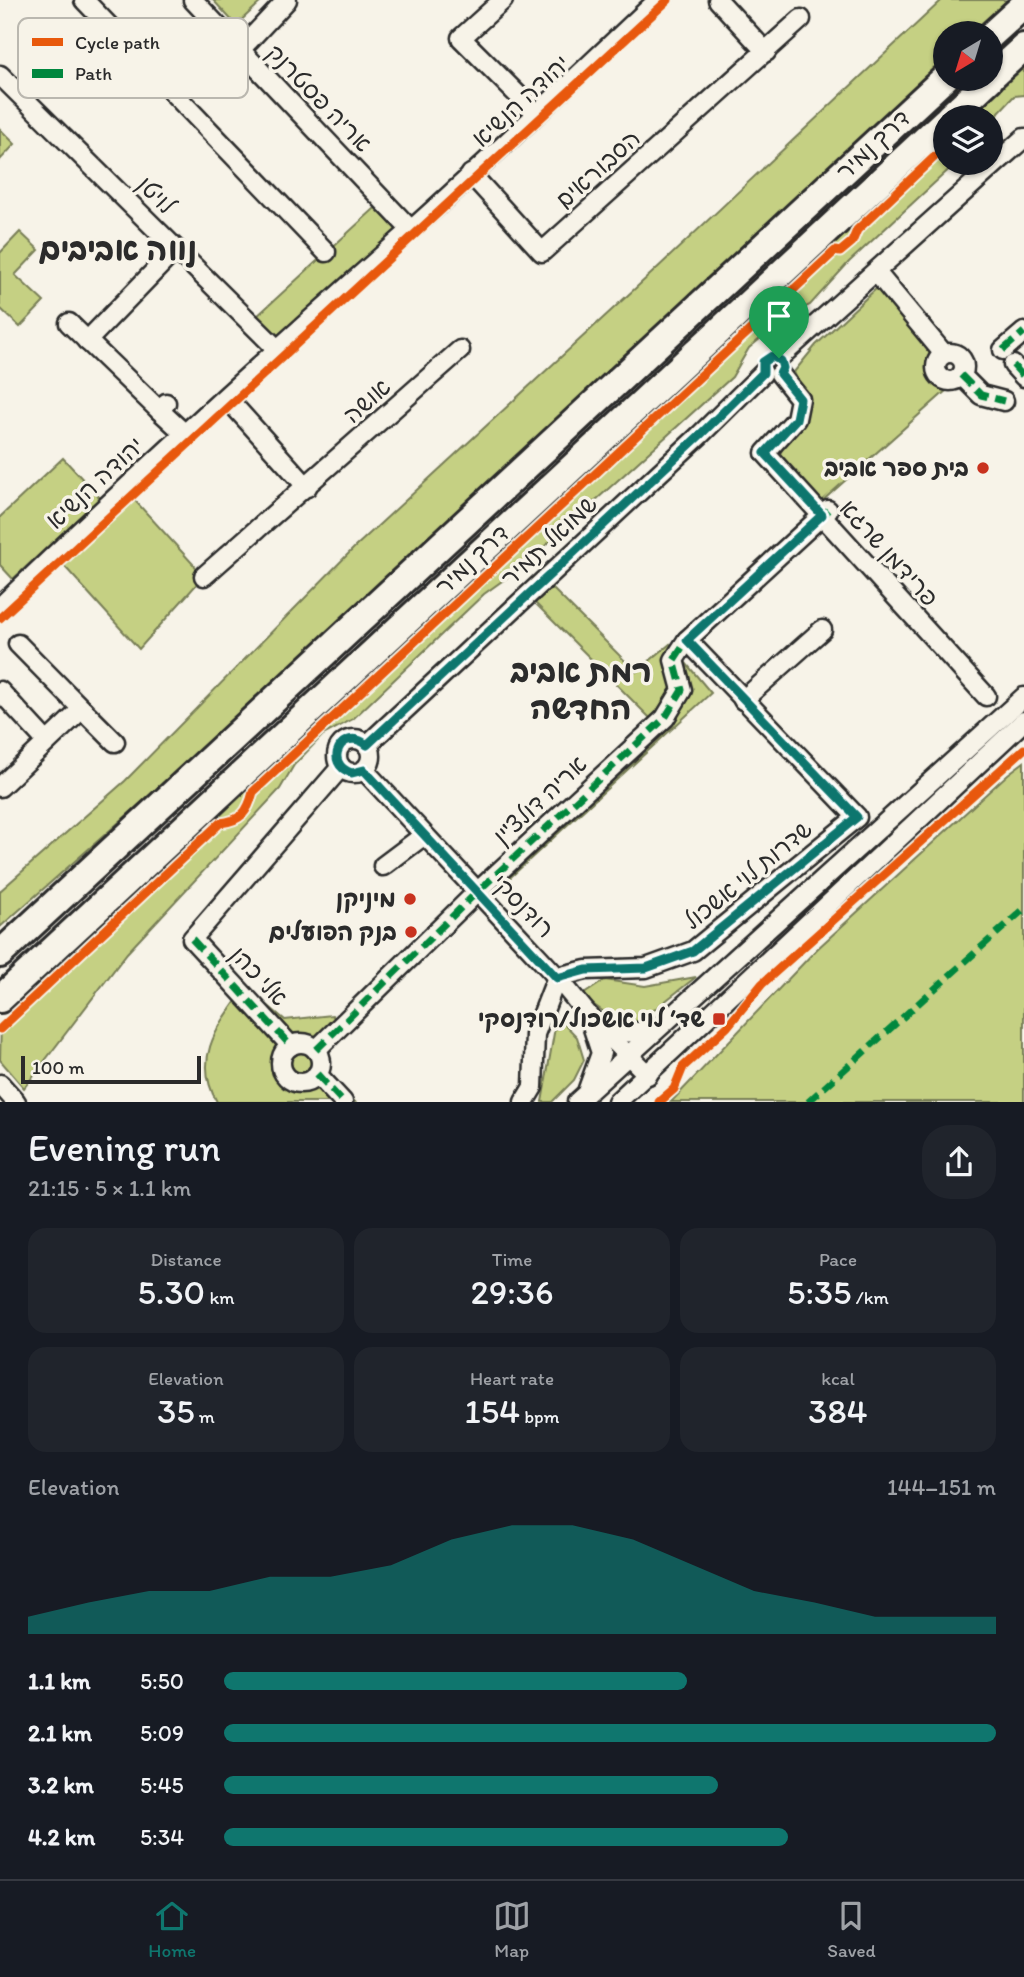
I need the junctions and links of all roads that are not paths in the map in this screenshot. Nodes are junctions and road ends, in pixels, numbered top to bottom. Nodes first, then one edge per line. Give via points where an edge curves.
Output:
1 (84, 0) edge
2 (193, 0) edge
3 (287, 0) edge
4 (503, 0) edge
5 (658, 0) edge
6 (718, 0) edge
7 (1024, 5) edge
8 (101, 18) edge
9 (210, 18) edge
10 (802, 19) dead end
11 (1003, 24) edge
12 (248, 41) edge
13 (1024, 47) edge
14 (766, 52) junction
15 (248, 58) edge
16 (1003, 67) edge
17 (0, 75) edge
18 (933, 89) edge
19 (977, 91) edge
20 (18, 93) edge
21 (23, 98) edge
22 (178, 98) edge
23 (962, 105) edge
24 (536, 113) junction
25 (933, 132) edge
26 (1024, 138) edge
27 (471, 174) junction
28 (411, 230) junction
29 (176, 249) junction
30 (326, 253) dead end
31 (876, 272) junction
32 (69, 323) dead end
33 (1024, 332) edge
34 (87, 341) junction
35 (277, 349) junction
36 (460, 350) dead end
37 (1014, 364) edge
38 (774, 368) junction
39 (226, 397) junction
40 (1004, 401) dead end
41 (185, 434) junction
42 (307, 487) junction
43 (825, 513) junction
44 (204, 576) dead end
45 (0, 607) edge
46 (822, 630) dead end
47 (687, 640) junction
48 (19, 644) dead end
49 (0, 691) edge
50 (986, 696) dead end
51 (1024, 697) edge
52 (743, 700) junction
53 (82, 709) junction
54 (1024, 721) edge
55 (47, 742) junction
56 (115, 742) dead end
57 (367, 745) junction
58 (341, 767) junction
59 (364, 770) junction
60 (0, 787) edge
61 (423, 836) junction
62 (383, 866) dead end
63 (476, 893) junction
64 (3, 950) edge
65 (557, 978) junction
66 (0, 999) edge
67 (589, 1016) junction
68 (654, 1031) junction
69 (291, 1046) junction
70 (316, 1050) junction
71 (629, 1054) junction
72 (317, 1074) junction
73 (648, 1075) junction
74 (0, 1084) edge
75 (582, 1098) edge
76 (16, 1102) edge
77 (343, 1102) edge
78 (524, 1102) edge
79 (617, 1102) edge

1 - 8 street
2 - 9 street, אריה פסטרנק
3 - 12 street
4 - 24 street via 461,38
5 - 24 street, יהודה הנשיא
6 - 14 street
7 - 11 highway
10 - 14 street, הסבוראים
13 - 16 highway, דרך נמיר
14 - 27 street, הסבוראים via 542,252
15 - 28 street, אריה פסטרנק
17 - 20 street, לויטן
18 - 64 highway, דרך נמיר
19 - 23 highway, דרך נמיר
21 - 29 street, לויטן
22 - 30 street
24 - 27 street, יהודה הנשיא
25 - 66 highway, דרך נמיר
26 - 31 street, שמואל תמיר
27 - 28 street, יהודה הנשיא
28 - 35 street, יהודה הנשיא
29 - 34 street
29 - 35 street, לויטן
31 - 38 street, שמואל תמיר
31 - 40 street via 944,354 961,358 961,375 981,395
32 - 34 street
33 - 37 street
34 - 41 street via 163,405
35 - 39 street, יהודה הנשיא
36 - 42 street, אושה
38 - 43 street, פרידמן שרגא via 800,399 796,419 765,453
38 - 57 street, שמואל תמיר
39 - 41 street, יהודה הנשיא
39 - 42 street
41 - 45 street, יהודה הנשיא
42 - 44 street, אושה
43 - 47 street, אריה דולצ'ין
43 - 50 street, פרידמן שרגא
46 - 52 street
47 - 52 street
47 - 63 street, אריה דולצ'ין via 674,660 682,690 665,718
48 - 53 street
49 - 55 street
51 - 68 street, שדרות לוי אשכול
52 - 65 street, שדרות לוי אשכול via 857,817 693,951 646,968 586,970
53 - 55 street
53 - 56 street
54 - 73 street
55 - 60 street
57 - 58 street via 356,739 341,745 337,756
57 - 59 street via 371,761
58 - 59 street via 352,773
58 - 69 street, אלי כהן via 192,939
59 - 61 street, רודנסקי
61 - 62 street
61 - 63 street, רודנסקי
63 - 65 street, רודנסקי
63 - 70 street, אריה דולצ'ין
65 - 67 street, רודנסקי
65 - 78 street via 535,1034 533,1087
67 - 68 street via 619,1033
67 - 71 street, רודנסקי
67 - 75 street via 601,1053
68 - 71 street, שדרות לוי אשכול
69 - 70 street via 308,1044
69 - 72 street via 282,1059 287,1076 306,1082
70 - 72 street via 321,1064
71 - 73 street, רודנסקי
71 - 75 street, שדרות לוי אשכול
72 - 77 street
73 - 79 street
74 - 76 street

